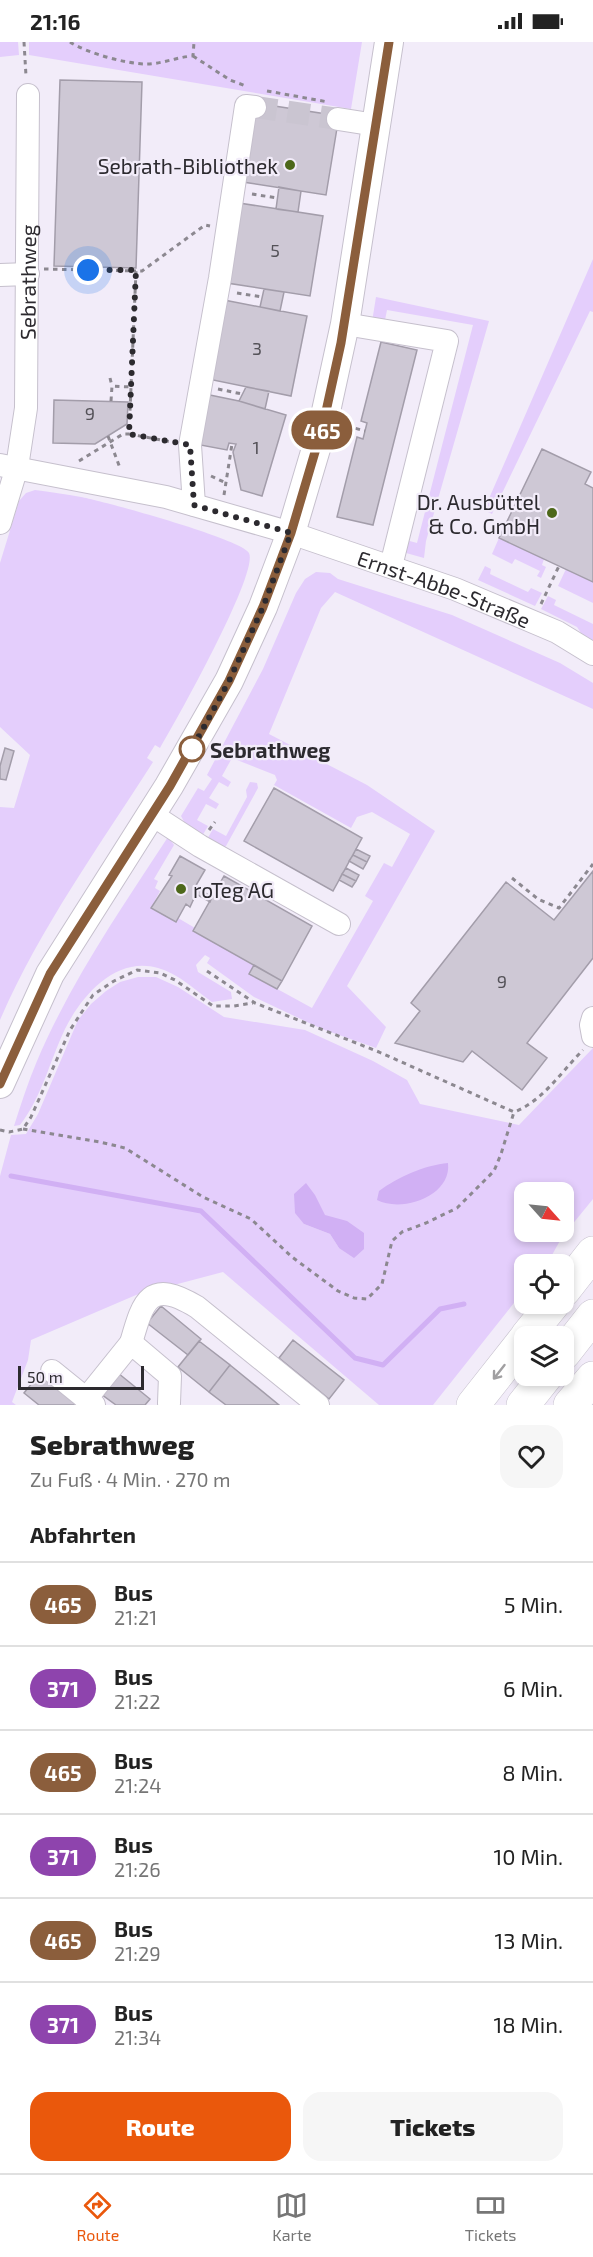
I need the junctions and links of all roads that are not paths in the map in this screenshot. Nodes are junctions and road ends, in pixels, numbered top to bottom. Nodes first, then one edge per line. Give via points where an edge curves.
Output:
1 (389, 42) edge
2 (28, 95) road end
3 (253, 97) road end
4 (336, 111) tunnel mouth
5 (376, 125) junction
6 (19, 269) edge
7 (345, 324) junction
8 (9, 466) edge
9 (194, 505) junction
10 (0, 523) edge
11 (291, 533) junction
12 (390, 566) junction
13 (593, 654) edge
14 (151, 814) junction
15 (339, 924) dead end
16 (593, 1018) edge
17 (588, 1042) edge
18 (0, 1084) edge
19 (593, 1253) edge
20 (574, 1277) edge
21 (545, 1314) edge
22 (593, 1316) edge
23 (536, 1326) edge
24 (574, 1340) edge
25 (130, 1343) junction
26 (514, 1353) edge
27 (52, 1371) dead end
28 (593, 1378) edge
29 (538, 1386) edge
30 (90, 1402) edge
31 (169, 1404) edge
32 (318, 1405) edge
33 (473, 1405) edge
34 (523, 1405) edge
35 (570, 1405) edge

1 - 5 main road
2 - 6 street, Sebrathweg
3 - 9 street via 190,445
4 - 5 street
5 - 7 main road
6 - 8 street, Sebrathweg via 26,408
7 - 11 main road via 323,425
7 - 12 street via 447,340
8 - 9 street
8 - 10 street, Sebrathweg
9 - 11 street
11 - 12 street, Ernst-Abbe-Straße
11 - 14 main road via 229,681
12 - 13 street, Ernst-Abbe-Straße via 557,632
14 - 15 street
14 - 18 main road via 50,974
16 - 17 street
19 - 20 highway
21 - 23 highway
22 - 24 highway
25 - 30 street
25 - 31 street via 170,1376
25 - 32 street via 146,1301 164,1294 177,1296 197,1307
26 -> 33 highway
27 - 30 street
28 - 35 highway
29 - 34 highway

